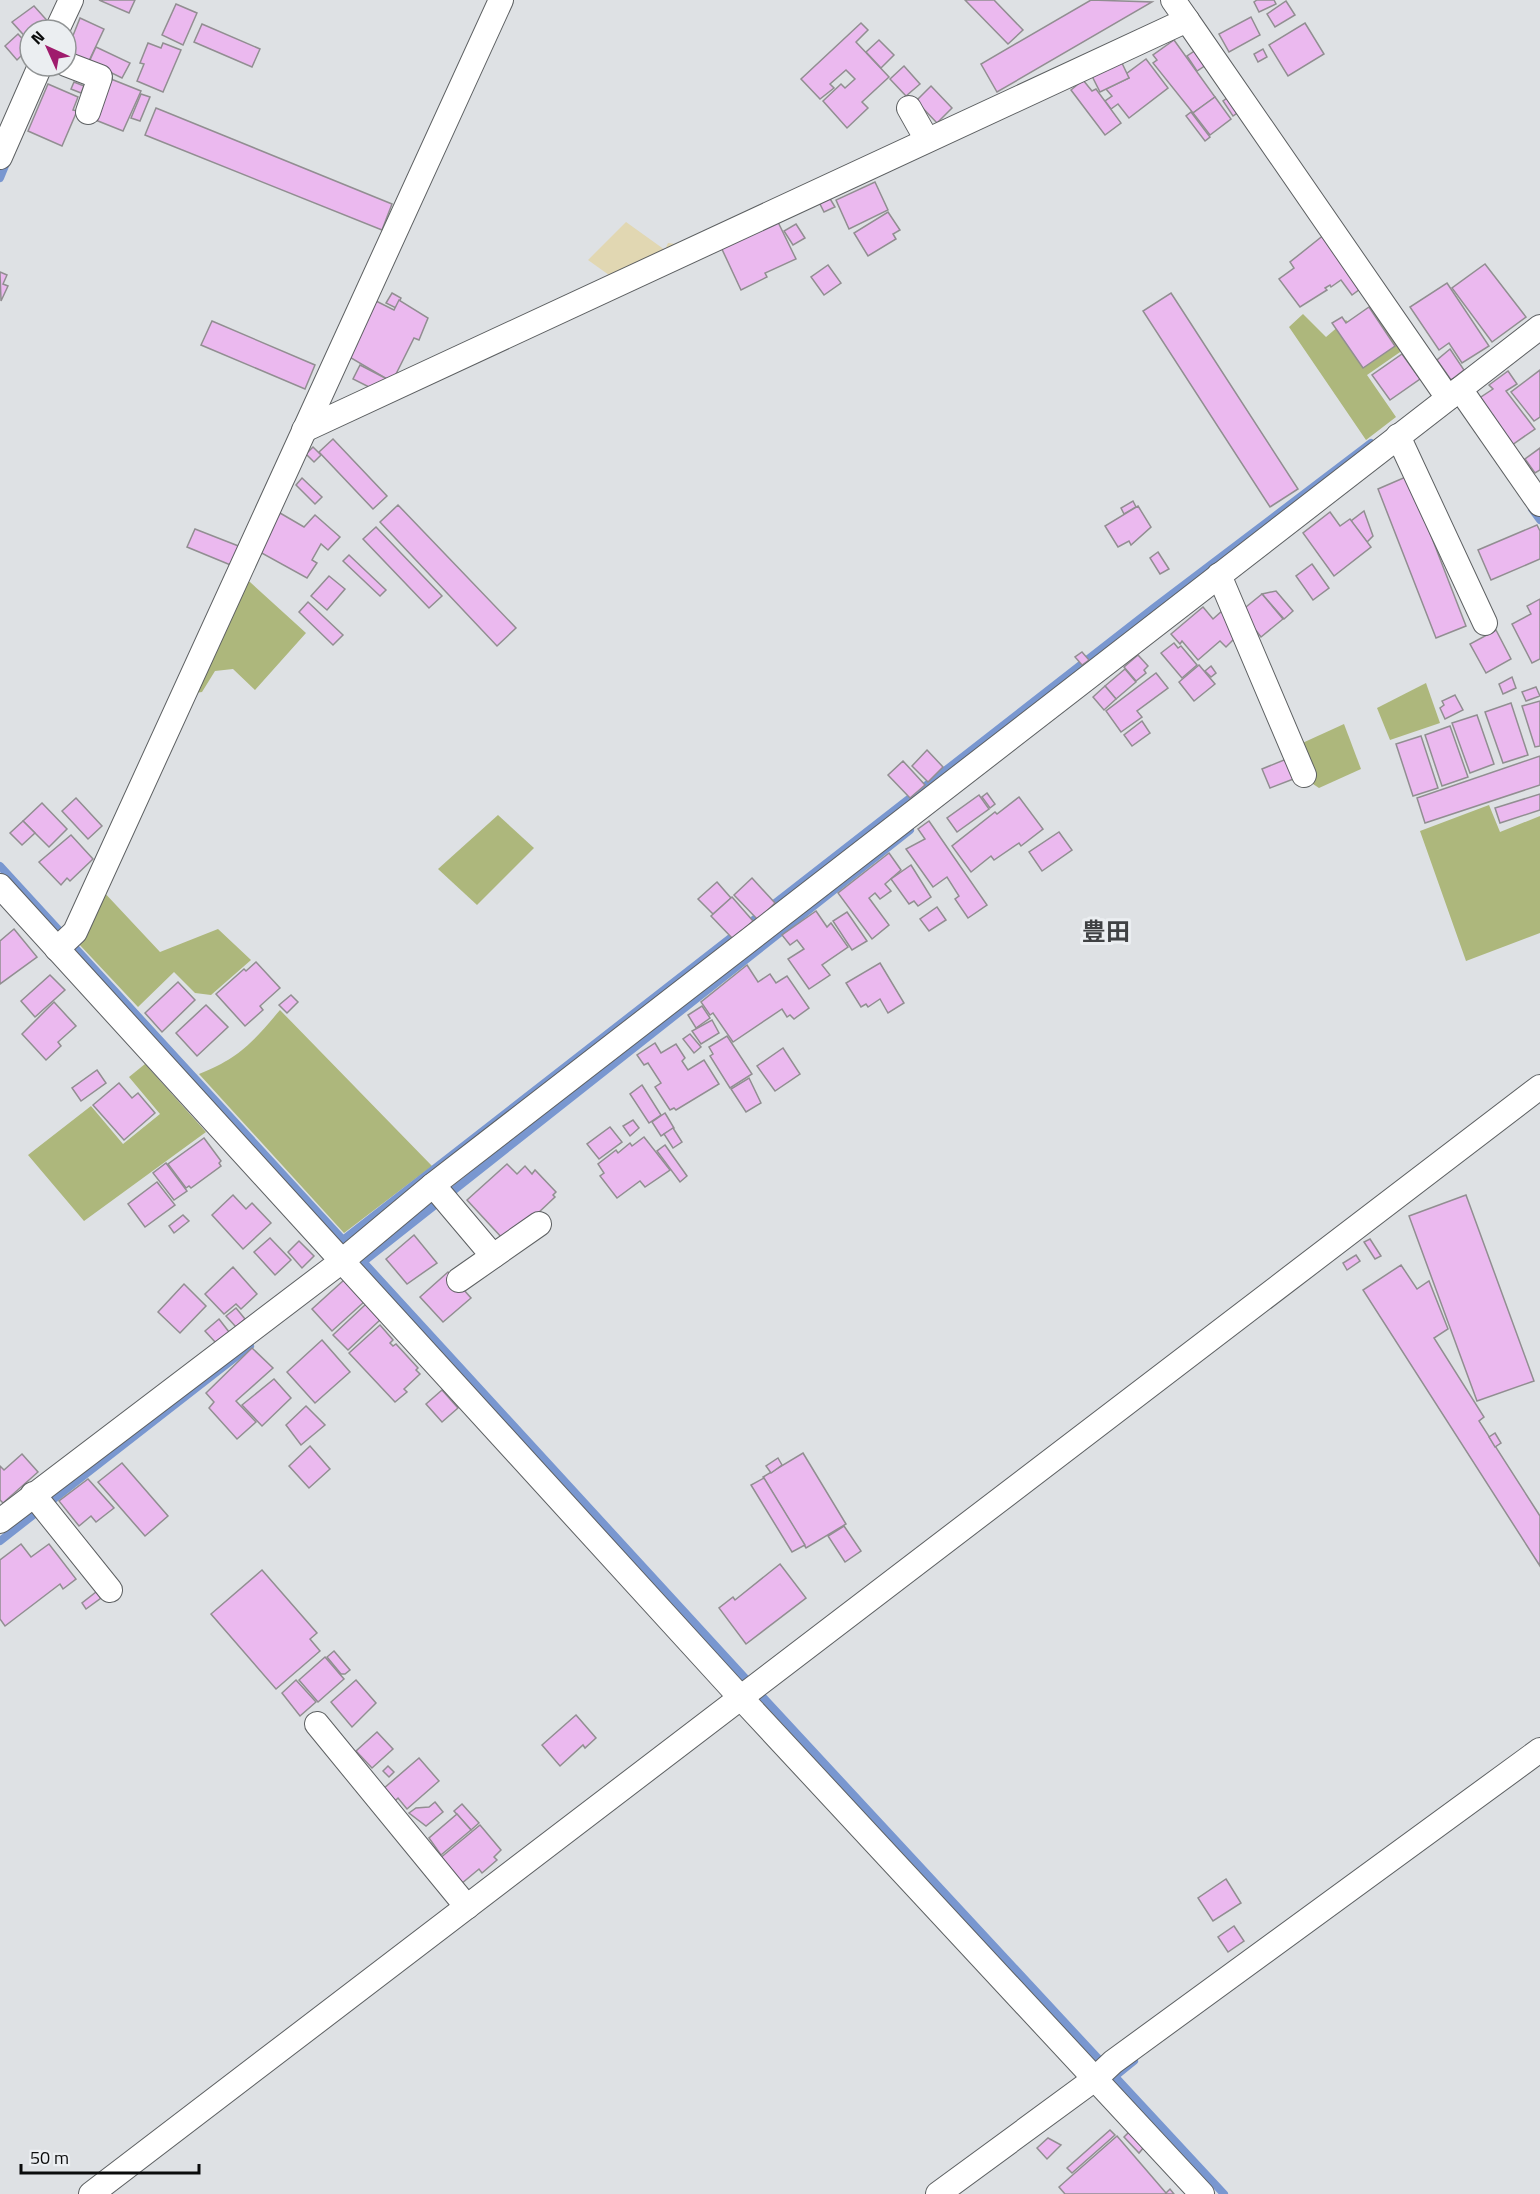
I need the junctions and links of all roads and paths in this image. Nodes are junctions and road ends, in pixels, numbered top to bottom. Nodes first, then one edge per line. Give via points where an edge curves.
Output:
1 (71, 0) edge
2 (501, 0) edge
3 (1173, 0) edge
4 (63, 18) edge
5 (1187, 20) junction
6 (78, 69) edge
7 (35, 78) edge
8 (909, 108) dead end
9 (88, 112) dead end
10 (927, 140) junction
11 (0, 157) edge
12 (1540, 327) edge
13 (1461, 396) junction
14 (304, 430) junction
15 (1401, 443) junction
16 (1540, 504) edge
17 (1222, 581) junction
18 (1485, 623) dead end
19 (1304, 775) dead end
20 (0, 886) edge
21 (64, 943) junction
22 (1540, 1087) edge
23 (440, 1194) junction
24 (538, 1224) dead end
25 (349, 1255) junction
26 (493, 1256) junction
27 (459, 1280) dead end
28 (40, 1503) junction
29 (0, 1521) edge
30 (110, 1590) dead end
31 (750, 1691) junction
32 (317, 1724) dead end
33 (1540, 1750) edge
34 (467, 1907) junction
35 (1103, 2071) junction
36 (91, 2194) edge
37 (938, 2194) edge
38 (1202, 2194) edge

1 - 4 street
2 - 14 street
3 - 5 street
5 - 10 street
5 - 13 street
6 - 9 street via 100,77
7 - 11 street
8 - 10 street
10 - 14 street
12 - 13 street
13 - 15 street
13 - 16 street
14 - 21 street
15 - 17 street
15 - 18 street
17 - 19 street
17 - 23 street
20 - 21 street
21 - 25 street
22 - 31 street
23 - 25 street
23 - 26 street
24 - 26 street
25 - 28 street
25 - 31 street
26 - 27 street
28 - 29 street
28 - 30 street
31 - 34 street
31 - 35 street
32 - 34 street
33 - 35 street
34 - 36 street
35 - 37 street
35 - 38 street

